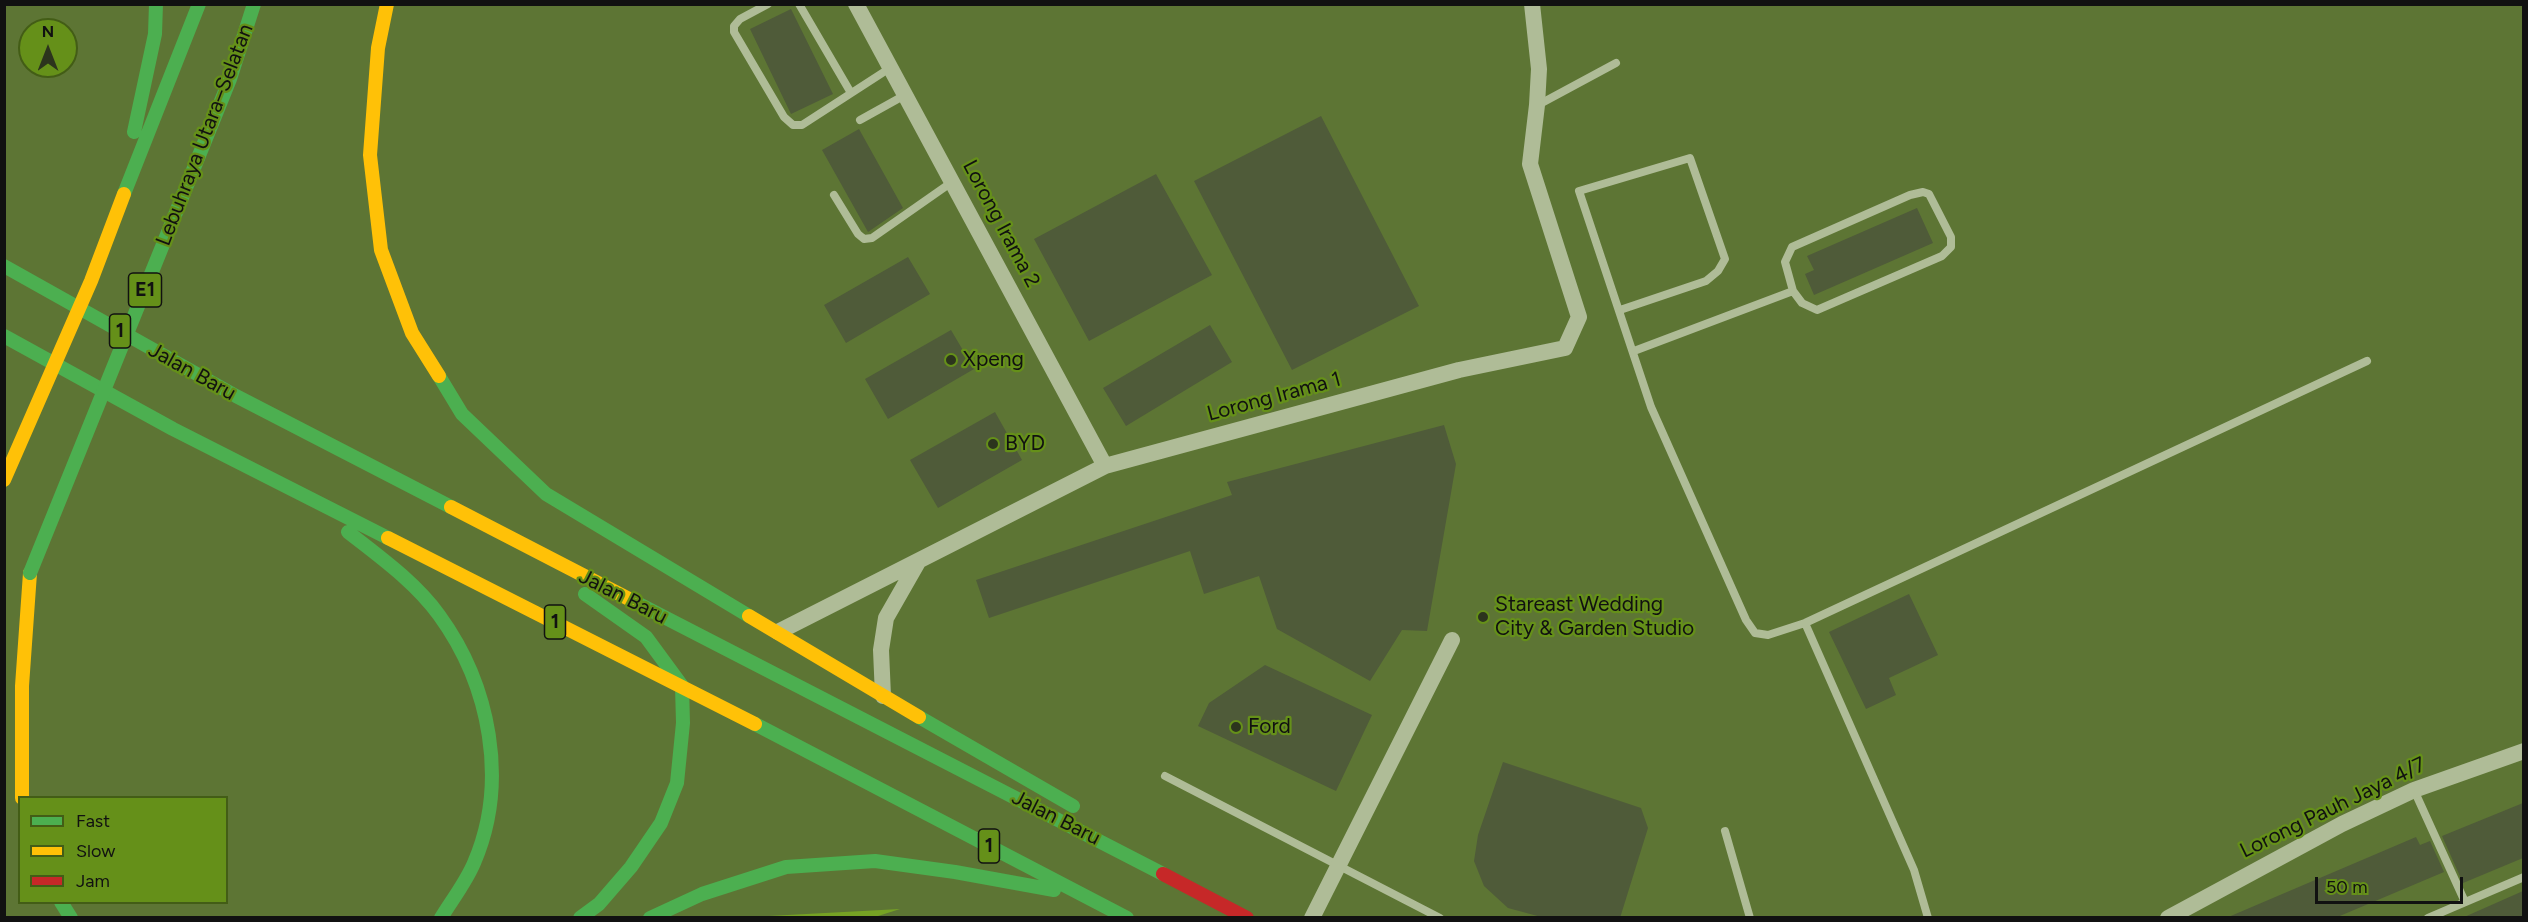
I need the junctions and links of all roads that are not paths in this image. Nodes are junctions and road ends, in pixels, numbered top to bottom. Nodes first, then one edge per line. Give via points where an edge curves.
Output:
1 (156, 4) edge
2 (199, 4) edge
3 (254, 4) edge
4 (387, 4) edge
5 (768, 4) edge
6 (799, 4) edge
7 (856, 4) edge
8 (1532, 4) edge
9 (1616, 63) dead end
10 (890, 68) junction
11 (851, 93) junction
12 (905, 96) junction
13 (1537, 105) junction
14 (860, 120) dead end
15 (952, 181) junction
16 (124, 194) junction
17 (834, 195) dead end
18 (4, 266) edge
19 (1793, 291) junction
20 (1620, 310) junction
21 (4, 336) edge
22 (1634, 351) junction
23 (2367, 361) dead end
24 (1105, 466) junction
25 (4, 480) edge
26 (281, 484) junction
27 (500, 534) junction
28 (918, 562) junction
29 (30, 573) junction
30 (13, 612) dead end
31 (1805, 623) junction
32 (778, 632) junction
33 (1452, 640) dead end
34 (682, 686) junction
35 (883, 696) junction
36 (2523, 751) edge
37 (1165, 776) dead end
38 (2414, 790) junction
39 (22, 796) edge
40 (1084, 812) dead end
41 (1725, 831) dead end
42 (1119, 836) dead end
43 (1338, 865) junction
44 (1164, 874) junction
45 (2523, 877) edge
46 (1087, 897) junction
47 (2465, 902) junction
48 (62, 904) edge
49 (1120, 916) edge
50 (71, 918) edge
51 (441, 918) edge
52 (580, 918) edge
53 (650, 918) edge
54 (1247, 918) edge
55 (1312, 918) edge
56 (1440, 918) edge
57 (1750, 918) edge
58 (1928, 918) edge
59 (2168, 918) edge
60 (2428, 918) edge

1 - 16 highway via 155,34
2 - 16 highway
3 - 29 highway, Lebuhraya Utara–Selatan / E1, bridge via 230,79
4 - 32 highway via 378,48 370,154 381,250 412,333 462,414 546,494
5 - 11 lane via 740,19 734,32 784,117 793,124 802,124
6 - 11 lane
7 - 10 street, Lorong Irama 2
8 - 13 street via 1539,69
9 - 13 lane
10 - 11 lane
10 - 12 street, Lorong Irama 2
12 - 14 lane
12 - 15 street, Lorong Irama 2
13 - 24 street, Lorong Irama 1 via 1530,164 1579,317 1565,348 1459,370
15 - 17 lane via 872,238 864,239
15 - 24 street, Lorong Irama 2
16 - 25 highway, bridge via 92,281
18 - 27 highway, Jalan Baru / 1 via 236,396
19 - 19 lane via 1785,262 1792,247 1910,195 1929,194 1951,237 1951,247 1942,256 1816,310 1802,303
19 - 22 lane
20 - 20 lane via 1579,190 1690,158 1725,259 1706,281
20 - 22 lane
21 - 26 highway, 1
22 - 31 lane via 1651,407 1746,620 1755,633 1768,635
23 - 31 lane
24 - 28 street, Lorong Irama 1
26 - 34 highway, 1
26 - 51 highway via 401,574 440,615 474,676 490,735 492,802 474,863
27 - 34 highway via 646,637
27 - 44 highway, Jalan Baru / 1
28 - 32 street, Lorong Irama 1
28 - 35 street via 886,618 881,650
29 - 30 highway, Lebuhraya Utara–Selatan / E1
29 - 39 highway via 22,686
31 - 58 lane via 1914,870
32 - 35 highway
33 - 43 street
34 - 46 highway, 1
34 - 52 highway via 677,783 661,823 631,867
35 - 40 highway
36 - 38 street, Lorong Pauh Jaya 4/7
37 - 43 lane
38 - 47 lane
38 - 59 street, Lorong Pauh Jaya 4/7 via 2342,824
41 - 57 lane
42 - 44 highway
43 - 55 street
43 - 56 lane
44 - 54 highway, Jalan Baru / 1
45 - 47 lane
46 - 49 highway, 1
46 - 53 highway via 875,861 786,867 702,894
47 - 60 lane
48 - 50 highway

